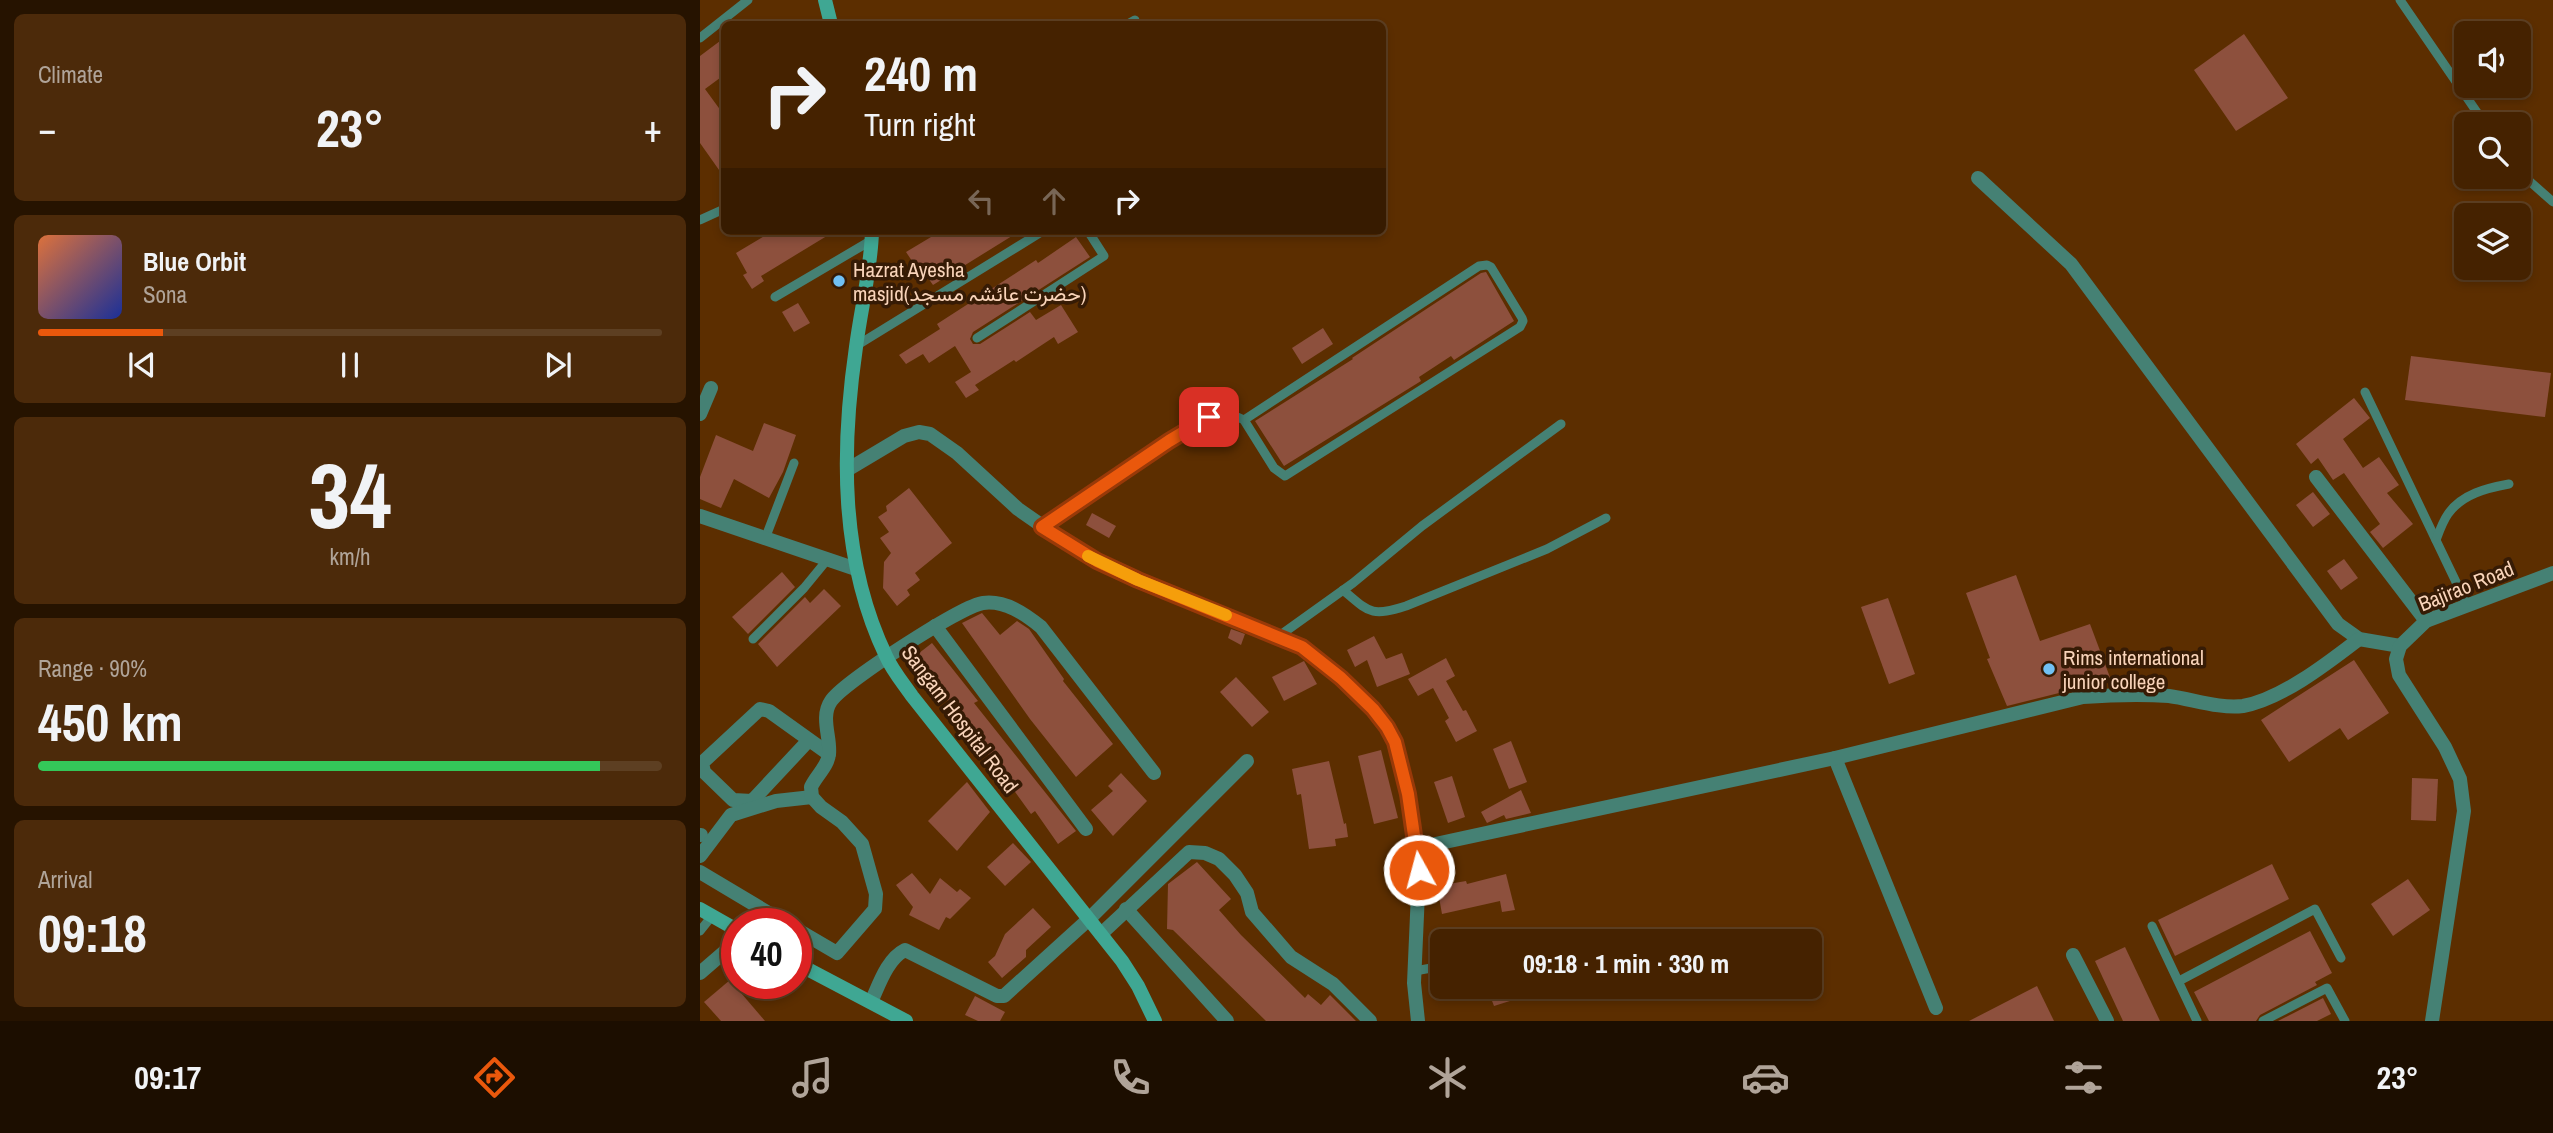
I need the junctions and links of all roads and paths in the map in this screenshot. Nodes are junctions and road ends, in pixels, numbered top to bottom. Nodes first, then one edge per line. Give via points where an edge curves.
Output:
1 (748, 0) edge
2 (825, 0) edge
3 (2400, 0) edge
4 (729, 21) edge
5 (830, 21) edge
6 (721, 26) edge
7 (700, 38) edge
8 (2477, 112) edge
9 (1978, 178) dead end
10 (2531, 182) edge
11 (2553, 202) edge
12 (721, 210) edge
13 (700, 220) edge
14 (872, 235) edge
15 (1036, 235) edge
16 (1091, 235) edge
17 (775, 297) dead end
18 (977, 338) dead end
19 (856, 346) junction
20 (711, 388) dead end
21 (2365, 392) dead end
22 (700, 414) edge
23 (1244, 420) junction
24 (1561, 424) dead end
25 (794, 463) dead end
26 (847, 470) junction
27 (2316, 477) dead end
28 (2509, 484) dead end
29 (700, 516) edge
30 (1606, 518) dead end
31 (1042, 527) junction
32 (765, 539) junction
33 (2436, 540) junction
34 (827, 560) junction
35 (856, 569) junction
36 (2553, 573) edge
37 (1343, 590) junction
38 (2468, 607) junction
39 (2426, 621) junction
40 (935, 626) junction
41 (1279, 636) junction
42 (753, 639) dead end
43 (2359, 639) junction
44 (2400, 646) junction
45 (887, 658) junction
46 (809, 740) junction
47 (829, 754) junction
48 (1835, 758) junction
49 (1248, 761) dead end
50 (1154, 773) dead end
51 (812, 797) junction
52 (1086, 829) dead end
53 (1417, 848) junction
54 (700, 856) edge
55 (700, 872) edge
56 (760, 908) edge
57 (1126, 909) junction
58 (706, 912) edge
59 (1089, 919) junction
60 (2152, 926) dead end
61 (700, 931) edge
62 (1101, 934) junction
63 (812, 938) edge
64 (721, 955) edge
65 (2073, 955) dead end
66 (2341, 958) dead end
67 (1430, 968) edge
68 (812, 971) edge
69 (1415, 971) junction
70 (700, 973) edge
71 (2179, 981) junction
72 (871, 1002) junction
73 (1936, 1008) dead end
74 (906, 1021) edge
75 (1155, 1021) edge
76 (1227, 1021) edge
77 (1370, 1021) edge
78 (1418, 1021) edge
79 (2107, 1021) edge
80 (2197, 1021) edge
81 (2263, 1021) edge
82 (2345, 1021) edge
83 (2432, 1021) edge

1 - 4 lane
2 - 5 main road
3 - 8 lane
6 - 7 lane
9 - 43 street via 2071,264 2338,624
10 - 11 lane
12 - 13 lane
14 - 17 lane
14 - 19 main road, Sangam Hospital Road
15 - 19 lane
16 - 18 lane via 1104,256
19 - 26 main road, Sangam Hospital Road
20 - 22 street
21 - 33 lane
23 - 23 lane via 1285,476 1520,327 1522,318 1491,267 1479,265
23 - 31 lane via 1221,413 1198,423
24 - 37 lane
25 - 32 lane
26 - 31 street via 904,436 930,434
26 - 35 main road, Sangam Hospital Road via 848,522
27 - 39 street
28 - 33 lane via 2483,489 2462,501 2448,513
29 - 32 street
30 - 37 lane via 1548,549 1383,613 1367,611
31 - 41 street via 1138,580
32 - 34 street
33 - 38 lane
34 - 35 street
34 - 42 lane
35 - 45 main road, Sangam Hospital Road via 868,615
36 - 38 street, Bajirao Road
37 - 41 lane
38 - 39 street, Bajirao Road
39 - 44 street, Bajirao Road
40 - 45 street
40 - 50 street via 969,606 986,602 1023,612 1057,645
40 - 52 street
41 - 53 street via 1317,657 1387,727 1401,760
43 - 44 street
43 - 48 street via 2314,673 2243,706 2168,696 2083,697
44 - 83 street via 2396,659 2399,675 2445,747 2460,779 2464,811
45 - 47 street via 830,702 826,715
45 - 59 main road, Sangam Hospital Road
46 - 46 street via 760,709 702,763 704,772 733,800 752,802
46 - 47 street
47 - 51 street via 811,787
48 - 53 street
48 - 73 street
49 - 59 street
51 - 54 street via 776,801 731,815
51 - 63 street via 862,844 876,894 875,909 837,953
53 - 69 street via 1420,887
55 - 56 street
57 - 62 street
57 - 76 street
57 - 77 street via 1189,852 1219,859 1247,893 1252,912 1292,957 1333,984
58 - 61 lane
59 - 62 main road, Sangam Hospital Road
59 - 72 street via 1004,996 905,950 888,966
60 - 71 lane
62 - 75 main road, Sangam Hospital Road via 1138,986
64 - 70 street
65 - 79 street
66 - 71 lane via 2315,909
67 - 69 lane
68 - 72 main road
69 - 78 street
71 - 80 lane
72 - 74 main road
81 - 82 lane via 2327,988

